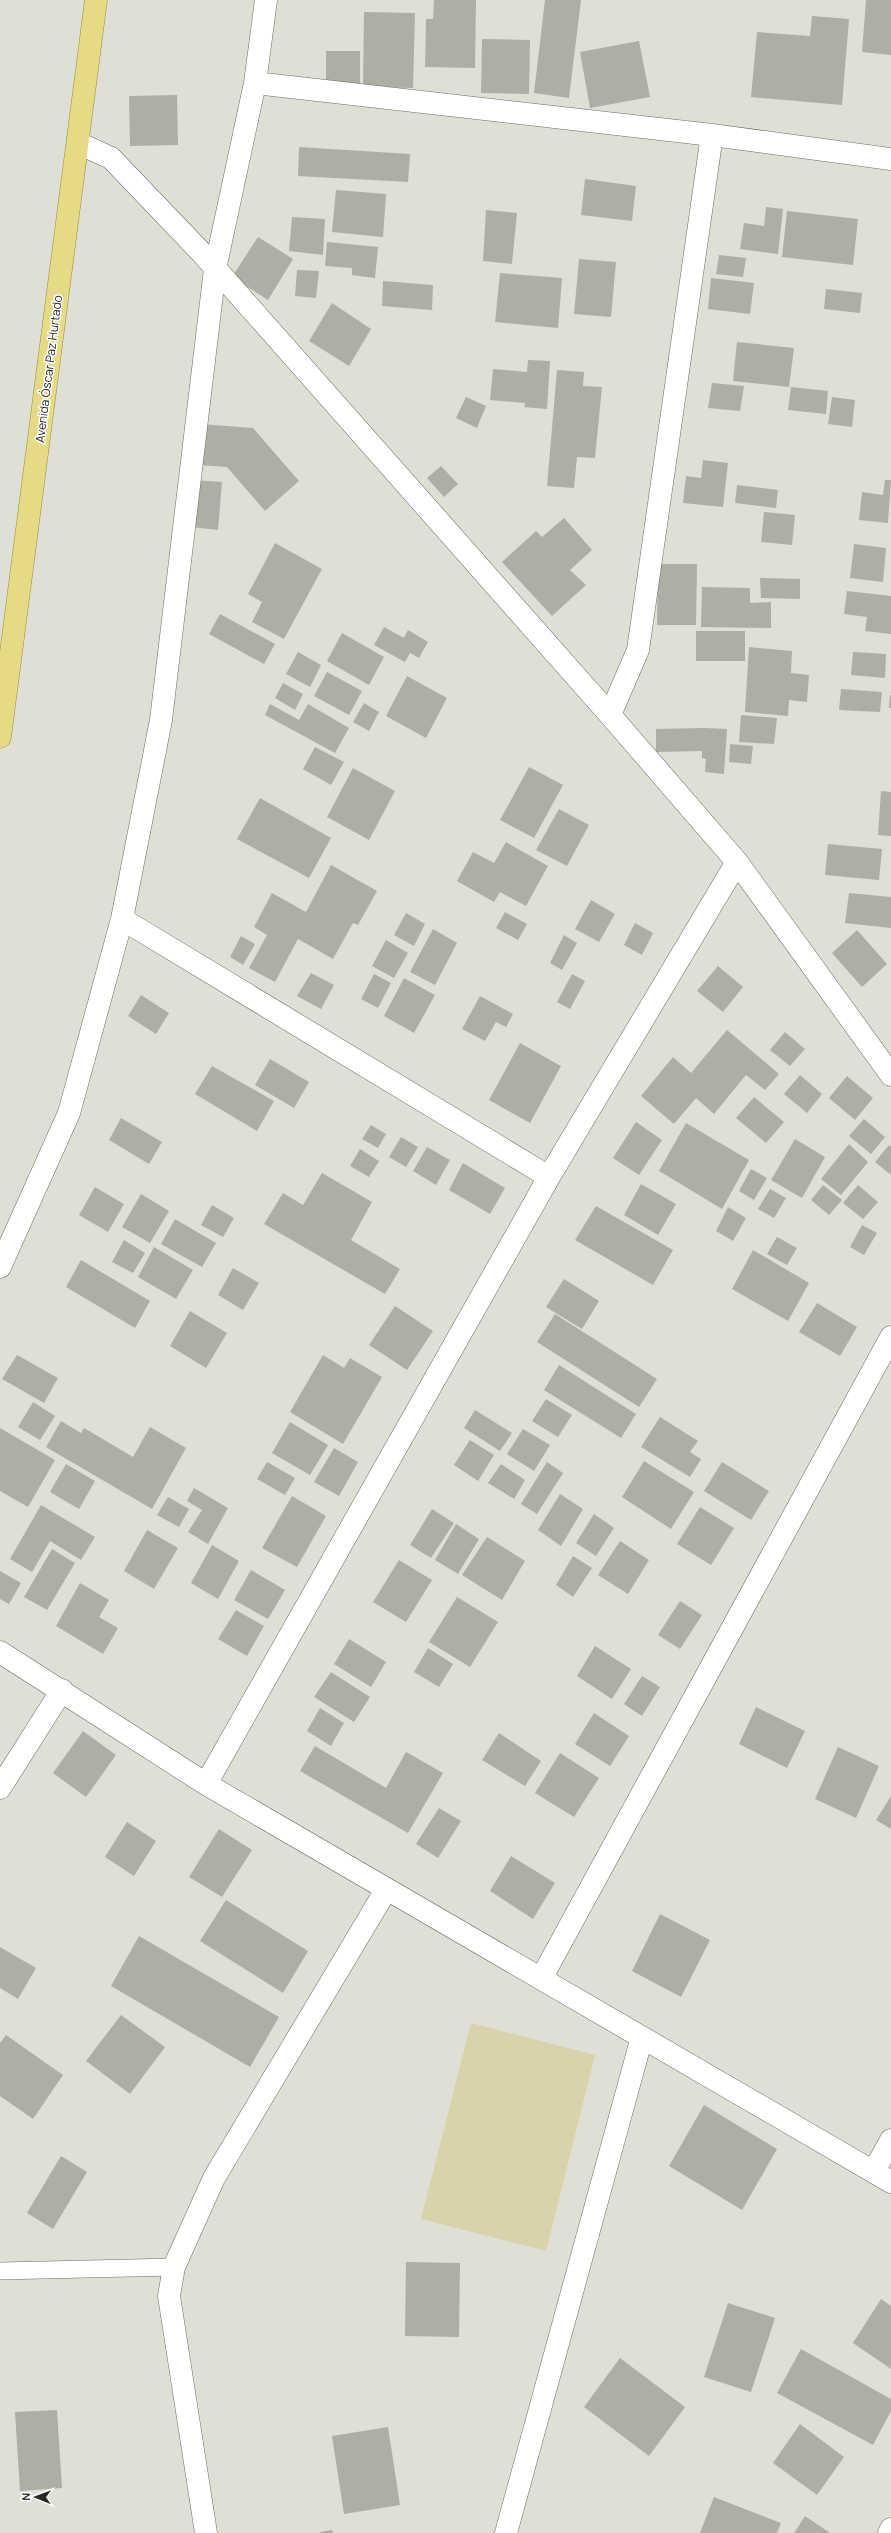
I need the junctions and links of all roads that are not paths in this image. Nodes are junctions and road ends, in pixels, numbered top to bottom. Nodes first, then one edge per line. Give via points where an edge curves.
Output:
1 (96, 0) edge
2 (266, 0) edge
3 (255, 84) junction
4 (712, 135) junction
5 (78, 143) junction
6 (891, 159) edge
7 (214, 269) junction
8 (610, 715) junction
9 (0, 737) edge
10 (737, 862) junction
11 (122, 919) junction
12 (891, 1075) edge
13 (549, 1177) junction
14 (0, 1267) edge
15 (891, 1336) edge
16 (0, 1652) edge
17 (62, 1690) junction
18 (206, 1784) junction
19 (0, 1788) edge
20 (386, 1890) junction
21 (542, 1977) junction
22 (642, 2037) junction
23 (891, 2140) edge
24 (882, 2176) edge
25 (174, 2267) junction
26 (0, 2271) edge
27 (891, 2529) edge
28 (206, 2533) edge
29 (506, 2533) edge
30 (889, 2533) edge

1 - 5 main road, Avenida Óscar Paz Hurtado
2 - 3 street
3 - 4 street
3 - 7 street
4 - 6 street
4 - 8 street via 638,650
5 - 7 street via 111,158 201,252
5 - 9 main road, Avenida Óscar Paz Hurtado
7 - 8 street
7 - 11 street via 161,720
8 - 10 street
10 - 12 street
10 - 13 street
11 - 13 street
11 - 14 street via 69,1113
13 - 18 street
15 - 21 street
16 - 17 street
17 - 18 street
17 - 19 street
18 - 20 street
20 - 21 street
20 - 25 street via 214,2178
21 - 22 street
22 - 24 street
22 - 29 street
23 - 24 street
25 - 26 lane
25 - 28 street via 169,2296
27 - 30 street

